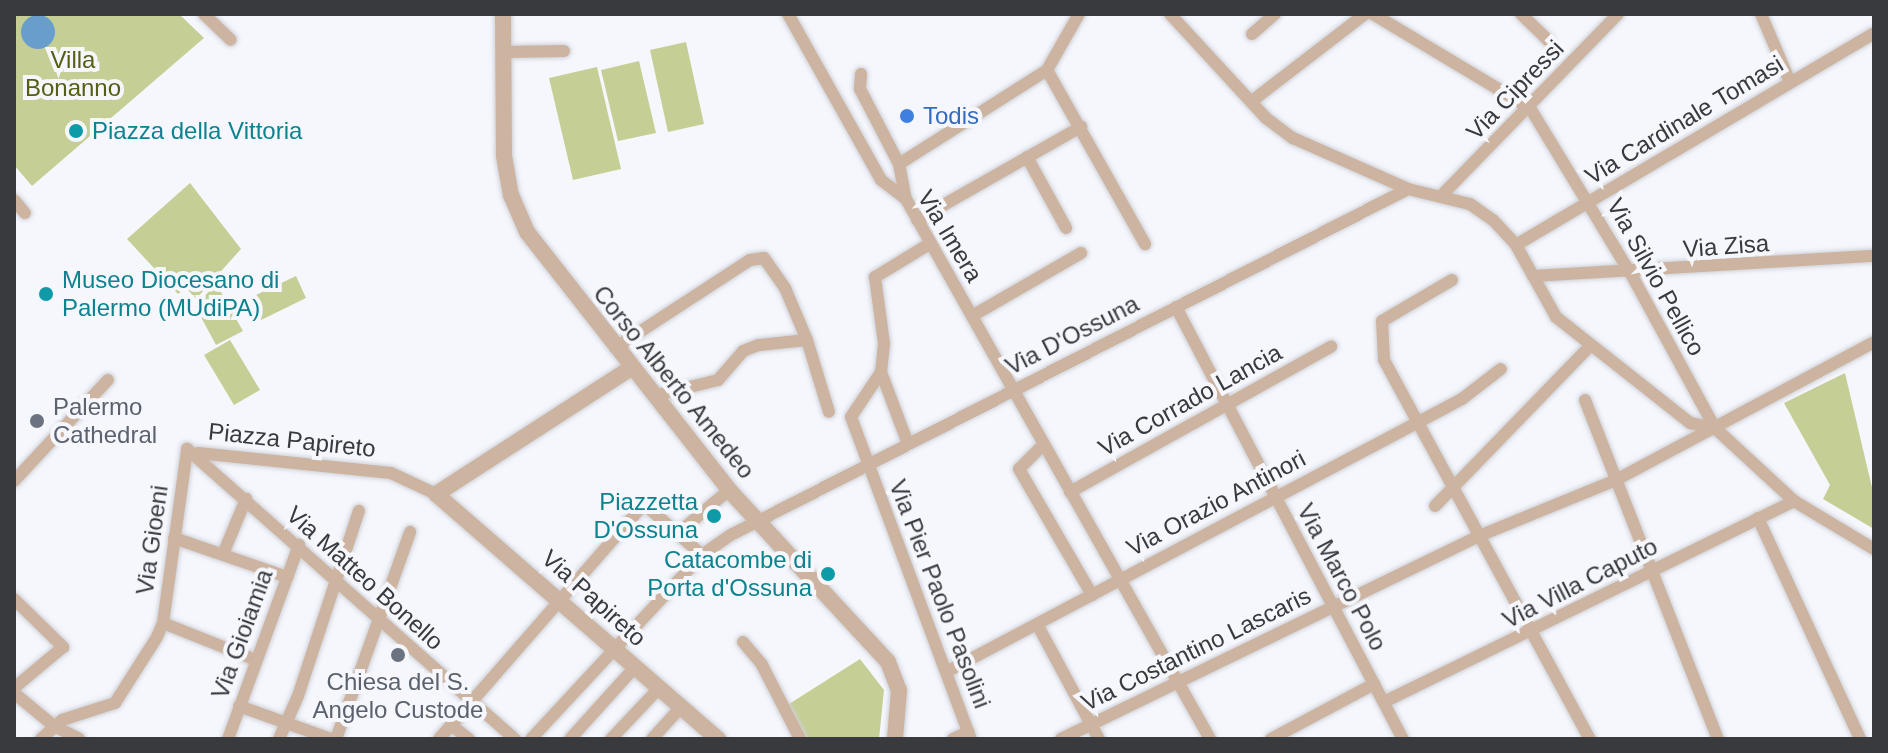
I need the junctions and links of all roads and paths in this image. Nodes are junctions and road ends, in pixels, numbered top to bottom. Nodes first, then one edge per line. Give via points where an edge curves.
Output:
1 (204, 14) edge
2 (503, 14) edge
3 (1079, 14) edge
4 (1170, 14) edge
5 (1275, 14) edge
6 (1365, 14) edge
7 (1373, 14) edge
8 (1521, 14) edge
9 (1618, 14) edge
10 (1761, 14) edge
11 (790, 16) edge
12 (1874, 33) edge
13 (1252, 34) dead end
14 (231, 40) dead end
15 (1549, 41) dead end
16 (564, 51) dead end
17 (503, 52) junction
18 (1047, 70) junction
19 (861, 74) dead end
20 (1790, 82) junction
21 (1252, 101) junction
22 (1530, 108) junction
23 (1081, 127) junction
24 (1027, 157) junction
25 (899, 164) junction
26 (1408, 189) junction
27 (1442, 195) junction
28 (906, 199) junction
29 (14, 200) edge
30 (1588, 202) junction
31 (25, 213) dead end
32 (917, 220) junction
33 (1066, 228) dead end
34 (931, 243) junction
35 (1145, 244) dead end
36 (1516, 245) junction
37 (1081, 253) dead end
38 (1874, 256) edge
39 (1631, 274) junction
40 (1533, 276) junction
41 (1452, 280) dead end
42 (1176, 307) junction
43 (972, 316) junction
44 (807, 340) junction
45 (1874, 342) edge
46 (1591, 345) junction
47 (1331, 347) dead end
48 (615, 348) junction
49 (631, 368) junction
50 (1501, 369) dead end
51 (881, 372) junction
52 (108, 380) dead end
53 (1013, 390) junction
54 (657, 395) junction
55 (1585, 400) dead end
56 (1225, 404) junction
57 (829, 412) dead end
58 (1416, 421) junction
59 (1715, 428) junction
60 (908, 444) junction
61 (1044, 444) junction
62 (187, 449) junction
63 (868, 464) junction
64 (1616, 480) junction
65 (14, 481) edge
66 (729, 490) junction
67 (1452, 490) junction
68 (1070, 492) junction
69 (436, 494) junction
70 (1274, 496) junction
71 (246, 499) junction
72 (1794, 501) junction
73 (1435, 506) dead end
74 (359, 511) dead end
75 (1758, 518) junction
76 (756, 520) junction
77 (410, 532) dead end
78 (678, 533) junction
79 (1479, 536) junction
80 (174, 538) junction
81 (298, 546) junction
82 (1874, 549) edge
83 (223, 554) junction
84 (702, 555) junction
85 (1653, 571) junction
86 (287, 577) junction
87 (1120, 580) junction
88 (334, 582) junction
89 (1092, 595) junction
90 (14, 599) edge
91 (562, 600) junction
92 (1331, 607) junction
93 (378, 620) junction
94 (163, 623) junction
95 (1037, 624) junction
96 (1532, 633) junction
97 (743, 642) dead end
98 (614, 649) junction
99 (256, 660) junction
100 (635, 667) junction
101 (948, 671) junction
102 (1177, 681) junction
103 (1374, 684) junction
104 (659, 688) junction
105 (14, 690) edge
106 (471, 701) junction
107 (1384, 702) junction
108 (239, 706) junction
109 (681, 707) junction
110 (288, 723) junction
111 (451, 725) junction
112 (1091, 725) junction
113 (54, 726) junction
114 (970, 735) edge
115 (41, 739) edge
116 (79, 739) edge
117 (228, 739) edge
118 (279, 739) edge
119 (333, 739) edge
120 (439, 739) edge
121 (469, 739) edge
122 (515, 739) edge
123 (531, 739) edge
124 (570, 739) edge
125 (611, 739) edge
126 (652, 739) edge
127 (718, 739) edge
128 (800, 739) edge
129 (895, 739) edge
130 (953, 739) edge
131 (1061, 739) edge
132 (1099, 739) edge
133 (1210, 739) edge
134 (1271, 739) edge
135 (1403, 739) edge
136 (1590, 739) edge
137 (1718, 739) edge
138 (1860, 739) edge

1 - 14 street
2 - 17 street, Corso Alberto Amedeo
3 - 18 street
4 - 21 street
5 - 13 street
6 - 21 street
7 - 22 street
8 - 15 street
9 - 22 street, Via Cipressi
10 - 20 street
11 - 28 street, Via Imera via 881,180
12 - 20 street, Via Cardinale Tomasi
16 - 17 street
17 - 48 street, Corso Alberto Amedeo via 504,156 515,205 541,254
18 - 23 street
18 - 25 street
19 - 25 street via 860,89
20 - 30 street, Via Cardinale Tomasi
21 - 26 street via 1266,118 1314,150
22 - 27 street, Via Cipressi
22 - 30 street, Via Silvio Pellico
23 - 24 street
23 - 35 street
24 - 32 street
24 - 33 street
25 - 28 street
26 - 27 street
26 - 42 street, Via D'Ossuna
27 - 36 street via 1470,204
28 - 32 street, Via Imera
29 - 31 street
30 - 36 street, Via Cardinale Tomasi
30 - 39 street, Via Silvio Pellico
32 - 34 street, Via Imera
34 - 43 street, Via Imera
34 - 51 street via 875,277 884,344
36 - 40 street
37 - 43 street
38 - 39 street, Via Zisa
39 - 40 street, Via Zisa
39 - 59 street, Via Silvio Pellico
40 - 46 street via 1556,317
41 - 58 street via 1379,326 1384,360
42 - 53 street, Via D'Ossuna
42 - 56 street, Via Marco Polo
43 - 53 street, Via Imera
44 - 48 street via 785,288 764,258 750,260
44 - 54 street via 759,345 743,351 718,380
44 - 57 street
45 - 59 street, Via Costantino Lascaris
46 - 59 street via 1690,423
46 - 67 street
47 - 56 street, Via Corrado Lancia
48 - 49 street, Corso Alberto Amedeo
49 - 54 street, Corso Alberto Amedeo
49 - 69 street
50 - 58 street, Via Orazio Antinori via 1462,399
51 - 60 street
51 - 63 street, Via Pier Paolo Pasolini via 851,417
52 - 65 street
53 - 60 street, Via D'Ossuna
53 - 61 street, Via Imera
54 - 66 street, Corso Alberto Amedeo
55 - 64 street
56 - 68 street, Via Corrado Lancia
56 - 70 street, Via Marco Polo
58 - 67 street
58 - 70 street, Via Orazio Antinori
59 - 64 street, Via Costantino Lascaris
59 - 72 street
60 - 63 street, Via D'Ossuna
61 - 68 street, Via Imera
61 - 89 street via 1019,469
62 - 69 street, Piazza Papireto via 219,459 391,473
62 - 71 street, Via Matteo Bonello
62 - 80 street, Via Gioeni
63 - 76 street, Via D'Ossuna
63 - 101 street, Via Pier Paolo Pasolini
64 - 79 street, Via Costantino Lascaris
64 - 85 street
66 - 76 street, Corso Alberto Amedeo
66 - 78 street
67 - 73 street
67 - 79 street
68 - 87 street, Via Imera
69 - 91 street, Via Papireto
70 - 87 street, Via Orazio Antinori
70 - 92 street, Via Marco Polo
71 - 81 street, Via Matteo Bonello
71 - 83 street
72 - 75 street, Via Villa Caputo
72 - 82 street
74 - 88 street
75 - 85 street, Via Villa Caputo
75 - 138 street
76 - 84 street, Via D'Ossuna
76 - 129 street, Corso Alberto Amedeo via 888,662 899,690
77 - 93 street
78 - 84 street
78 - 91 street via 644,504
79 - 92 street, Via Costantino Lascaris
79 - 96 street
80 - 83 street
80 - 94 street, Via Gioeni
81 - 86 street, Via Gioiamia
81 - 88 street, Via Matteo Bonello
83 - 86 street
84 - 98 street, Via D'Ossuna
85 - 96 street, Via Villa Caputo
85 - 137 street
86 - 99 street, Via Gioiamia
87 - 89 street, Via Orazio Antinori
87 - 102 street, Via Imera
88 - 93 street, Via Matteo Bonello
88 - 110 street
89 - 95 street, Via Orazio Antinori
90 - 105 street via 63,647
91 - 98 street, Via Papireto
91 - 106 street
92 - 102 street, Via Costantino Lascaris
92 - 103 street, Via Marco Polo
93 - 106 street, Via Matteo Bonello
93 - 119 street
94 - 99 street
94 - 113 street, Via Gioeni via 115,703
95 - 101 street, Via Orazio Antinori
95 - 112 street
96 - 107 street, Via Villa Caputo
96 - 136 street
97 - 128 street via 762,665
98 - 100 street, Via Papireto
98 - 123 street, Via D'Ossuna
99 - 108 street, Via Gioiamia
100 - 104 street, Via Papireto
100 - 124 street
101 - 114 street, Via Pier Paolo Pasolini
102 - 112 street, Via Costantino Lascaris
102 - 133 street, Via Imera
103 - 107 street, Via Marco Polo
103 - 134 street
104 - 109 street, Via Papireto
104 - 125 street
105 - 113 street
106 - 111 street
106 - 122 street, Via Matteo Bonello
107 - 135 street, Via Marco Polo
108 - 110 street
108 - 117 street, Via Gioiamia
109 - 126 street
109 - 127 street, Via Papireto
110 - 118 street
110 - 119 street
111 - 120 street
111 - 121 street
112 - 131 street, Via Costantino Lascaris
112 - 132 street
113 - 115 street
113 - 116 street
114 - 130 street

